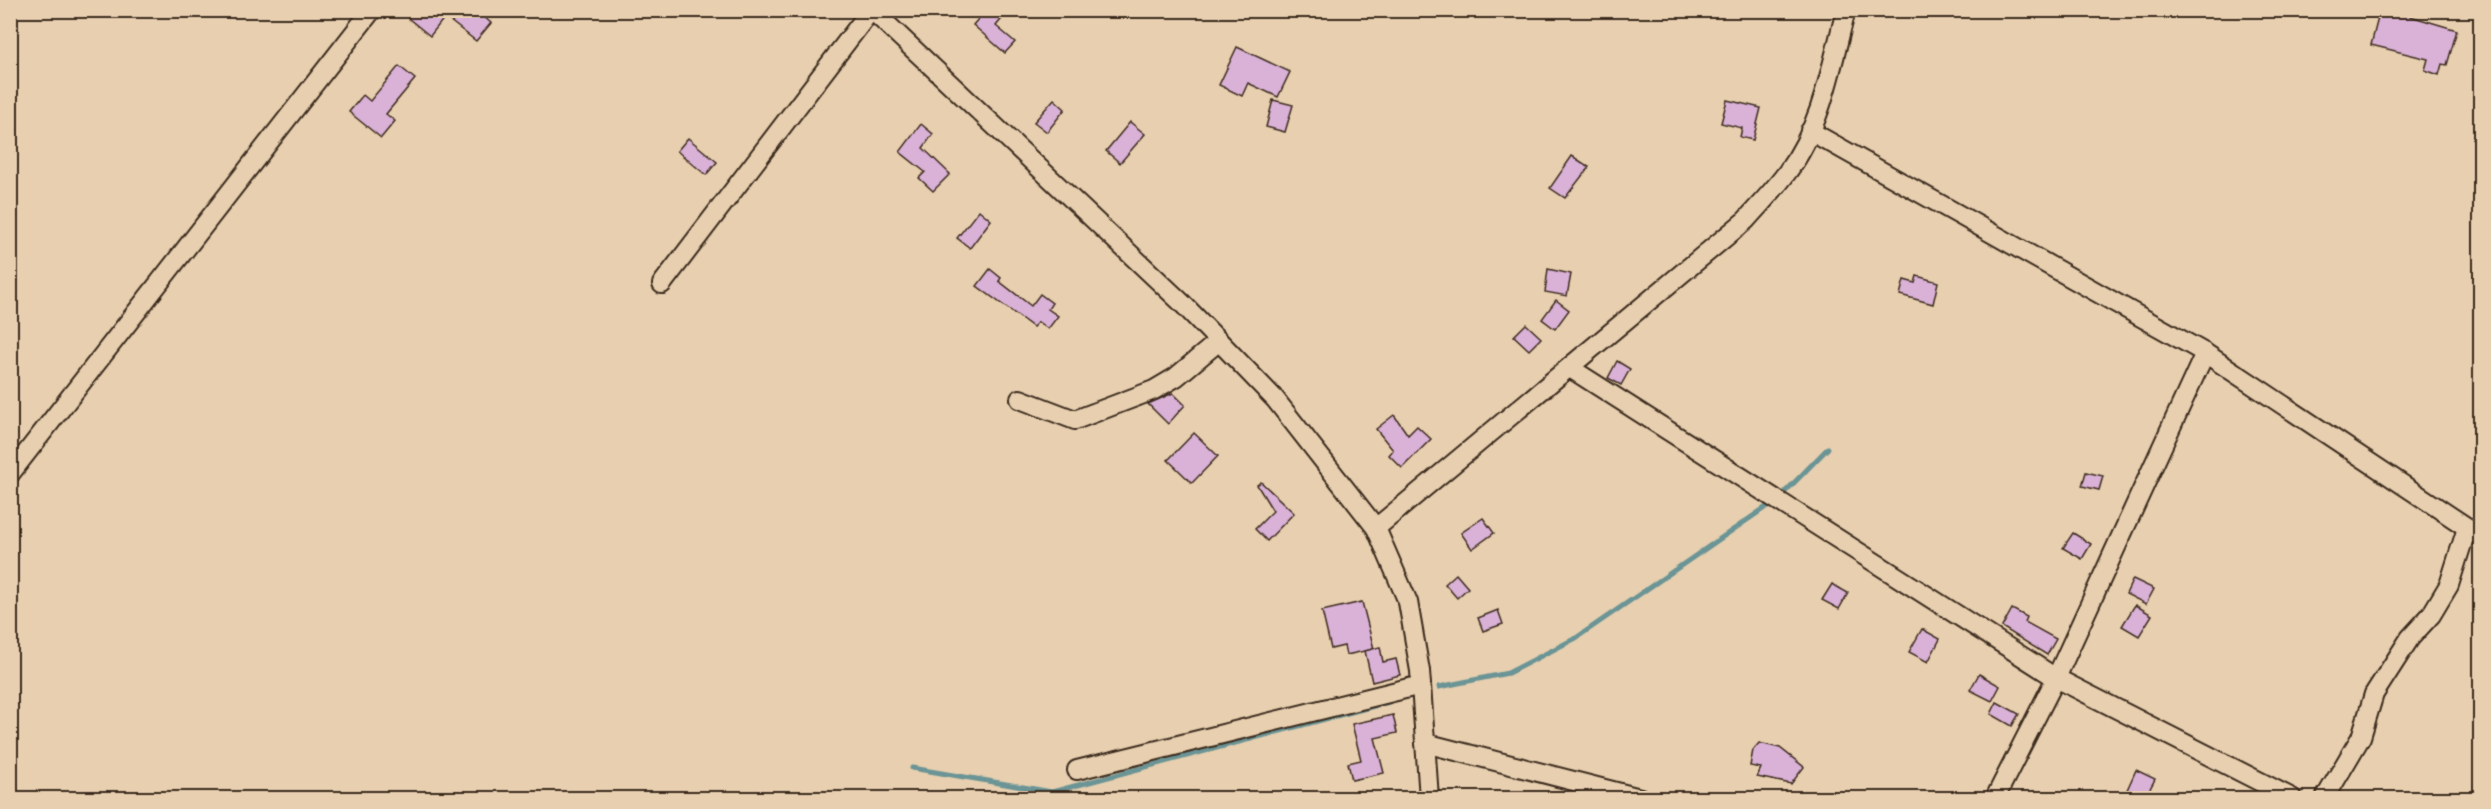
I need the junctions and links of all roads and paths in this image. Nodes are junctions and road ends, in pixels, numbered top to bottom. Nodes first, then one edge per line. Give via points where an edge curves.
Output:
1 (372, 10) edge
2 (871, 10) edge
3 (1846, 10) edge
4 (1810, 131) junction
5 (662, 284) dead end
6 (1219, 341) junction
7 (2205, 353) junction
8 (1570, 368) junction
9 (1020, 399) dead end
10 (10, 474) edge
11 (1376, 528) junction
12 (2474, 532) edge
13 (2056, 678) junction
14 (1422, 685) junction
15 (1425, 743) junction
16 (1077, 770) dead end
17 (1430, 798) edge
18 (1640, 798) edge
19 (1995, 798) edge
20 (2292, 798) edge
21 (2325, 798) edge

1 - 10 street
2 - 5 street
2 - 6 street
3 - 4 street
4 - 7 street
4 - 8 street via 1789,170 1746,220
6 - 9 street via 1155,390 1075,420
6 - 11 street via 1275,399
7 - 12 street
7 - 13 street
8 - 11 street
8 - 13 street
11 - 14 street via 1408,602
12 - 21 street via 2431,615 2410,638 2374,694 2361,737
13 - 19 street
13 - 20 street
14 - 15 street
14 - 16 street
15 - 17 street
15 - 18 street

